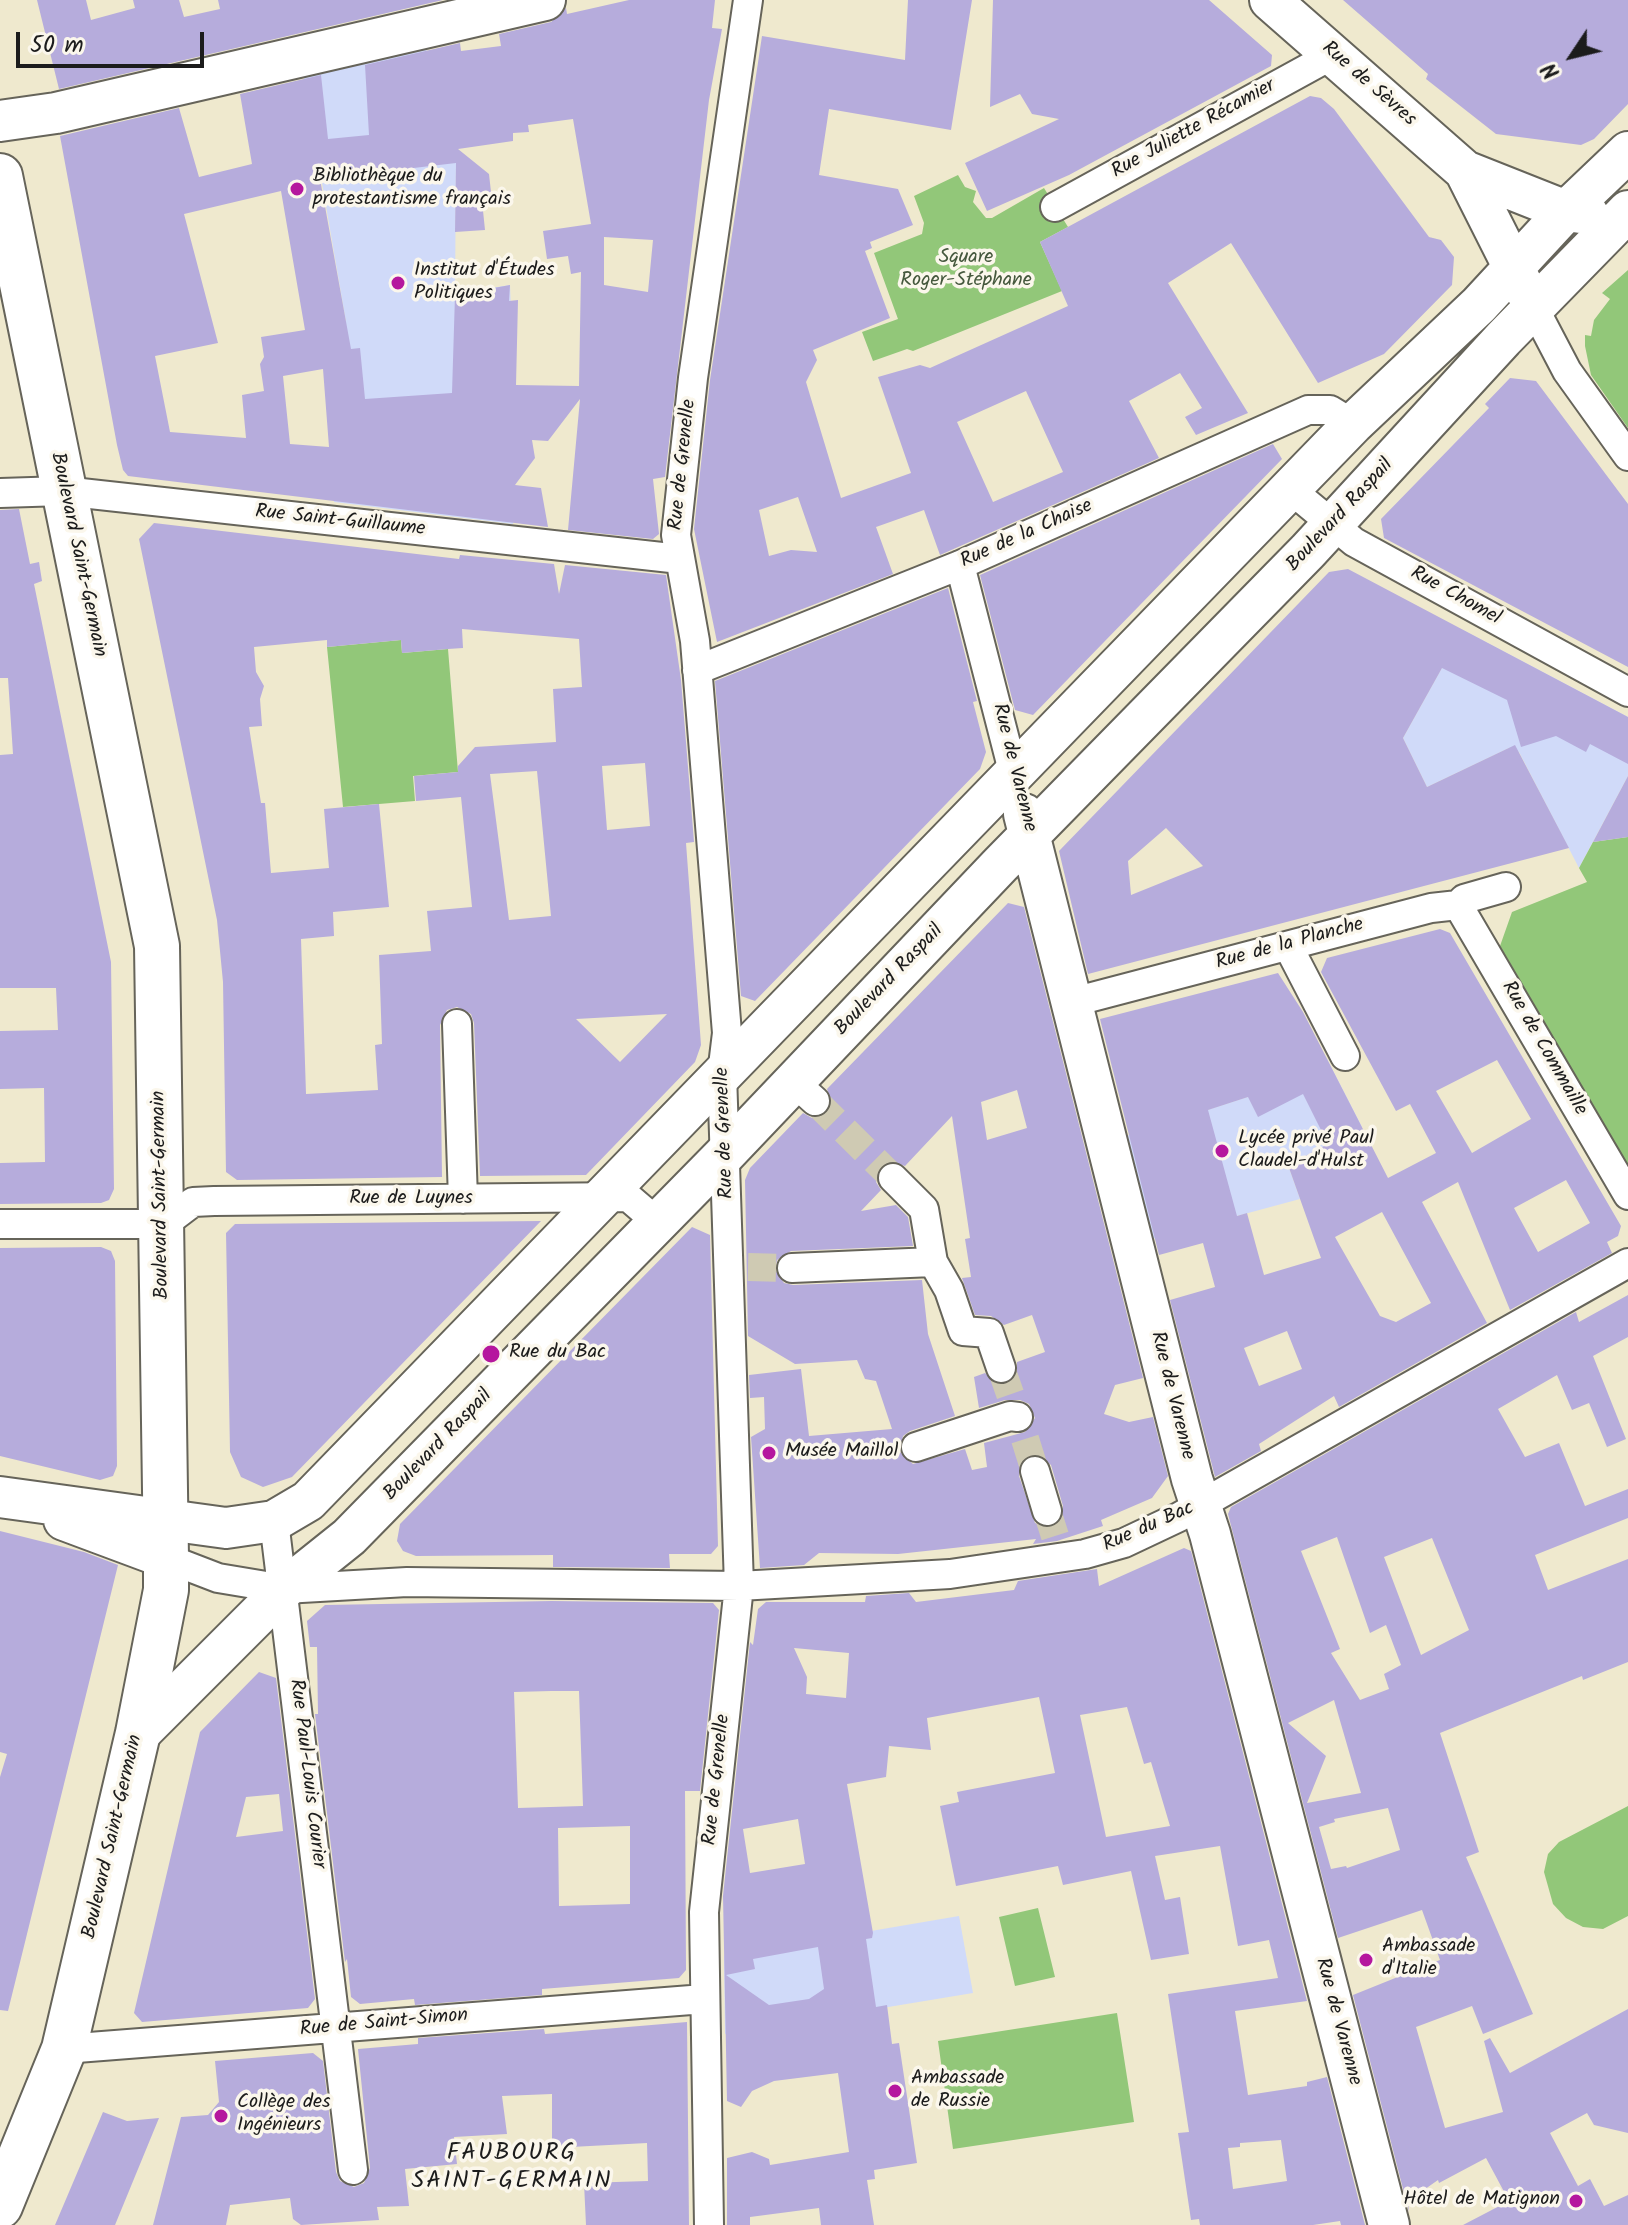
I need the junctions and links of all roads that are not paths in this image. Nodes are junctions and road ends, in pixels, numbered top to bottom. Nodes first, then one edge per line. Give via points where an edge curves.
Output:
1 (545, 0) edge
2 (748, 0) edge
3 (1270, 0) edge
4 (1334, 54) junction
5 (0, 121) edge
6 (1628, 152) edge
7 (1465, 171) junction
8 (0, 176) edge
9 (1055, 207) dead end
10 (1566, 211) junction
11 (1625, 217) edge
12 (1514, 267) junction
13 (1534, 308) junction
14 (1353, 424) junction
15 (1628, 456) edge
16 (1290, 489) junction
17 (63, 491) junction
18 (0, 493) edge
19 (1333, 525) junction
20 (680, 559) junction
21 (960, 565) junction
22 (697, 670) junction
23 (1628, 692) edge
24 (1014, 775) junction
25 (1030, 836) junction
26 (1506, 887) dead end
27 (1458, 905) junction
28 (1288, 946) junction
29 (1073, 1002) junction
30 (457, 1024) dead end
31 (1345, 1056) dead end
32 (722, 1074) junction
33 (727, 1152) junction
34 (893, 1178) tunnel mouth
35 (1628, 1195) edge
36 (602, 1198) junction
37 (463, 1199) junction
38 (657, 1222) junction
39 (0, 1224) edge
40 (164, 1224) junction
41 (933, 1262) junction
42 (1628, 1263) edge
43 (792, 1268) tunnel mouth
44 (1001, 1368) tunnel mouth
45 (1020, 1421) dead end
46 (916, 1447) dead end
47 (1035, 1471) tunnel mouth
48 (0, 1497) edge
49 (1201, 1505) junction
50 (274, 1521) junction
51 (1055, 1535) junction
52 (166, 1538) junction
53 (739, 1586) junction
54 (284, 1589) junction
55 (138, 1735) junction
56 (704, 1999) junction
57 (336, 2028) junction
58 (64, 2049) junction
59 (353, 2170) dead end
60 (0, 2206) edge
61 (709, 2225) edge
62 (1389, 2225) edge

1 - 5 main road via 56,113
2 - 20 street, Rue de Grenelle via 682,465 676,535
3 - 4 main road, Rue de Sèvres
4 - 7 main road, Rue de Sèvres
4 - 9 street, Rue Juliette Récamier
6 - 10 main road
7 - 10 main road, Rue de Sèvres
7 - 12 main road, Rue de Sèvres
8 - 17 main road, Boulevard Saint-Germain
10 - 11 main road, Rue de Sèvres
10 - 12 main road
11 - 13 main road, Boulevard Raspail
12 - 13 main road, Rue de Sèvres
12 - 14 main road
13 - 15 street via 1567,371
13 - 19 main road, Boulevard Raspail
14 - 16 main road
14 - 21 street, Rue de la Chaise via 1330,410 1308,410
16 - 19 street, Rue Chomel
16 - 24 main road
17 - 18 street, Rue Saint-Guillaume
17 - 20 street, Rue Saint-Guillaume
17 - 40 main road, Boulevard Saint-Germain via 157,946
19 - 23 street, Rue Chomel via 1354,542
19 - 25 main road, Boulevard Raspail
20 - 22 street, Rue de Grenelle
21 - 22 street, Rue de la Chaise
21 - 24 street, Rue de Varenne
22 - 32 street, Rue de Grenelle via 727,1033
24 - 25 main road, Rue de Varenne
24 - 32 main road
25 - 29 main road, Rue de Varenne
25 - 33 main road, Boulevard Raspail via 804,1091
26 - 27 street, Rue de la Planche
27 - 28 street, Rue de la Planche
27 - 35 street, Rue de Commaille
28 - 29 street, Rue de la Planche
28 - 31 street
29 - 49 main road, Rue de Varenne
30 - 37 street
32 - 33 street, Rue de Grenelle
32 - 36 main road
33 - 38 main road, Boulevard Raspail
33 - 53 street, Rue de Grenelle via 739,1267
34 - 41 street via 924,1209
36 - 37 street, Rue de Luynes
36 - 38 street, Rue de Luynes via 628,1197
36 - 50 main road via 308,1501
37 - 40 street, Rue de Luynes via 193,1202
38 - 54 main road, Boulevard Raspail via 349,1537
39 - 40 street
40 - 52 main road, Boulevard Saint-Germain
41 - 43 street
41 - 44 street via 963,1331 989,1333
42 - 49 street, Rue du Bac
45 - 46 street via 1010,1416
47 - 51 street
48 - 52 main road, Rue du Bac
49 - 51 street, Rue du Bac via 1124,1543
49 - 62 main road, Rue de Varenne
50 - 52 main road
50 - 54 street, Rue Paul-Louis Courier
51 - 53 street, Rue du Bac via 950,1574
52 - 54 street, Rue du Bac via 218,1578
52 - 55 main road, Boulevard Saint-Germain via 166,1590
53 - 54 street, Rue du Bac via 407,1582
53 - 56 street, Rue de Grenelle via 704,1912
54 - 55 main road, Boulevard Raspail
54 - 57 street, Rue Paul-Louis Courier
55 - 58 main road, Boulevard Saint-Germain
56 - 57 street, Rue de Saint-Simon
56 - 61 street, Rue de Grenelle
57 - 58 street, Rue de Saint-Simon
57 - 59 street, Rue Paul-Louis Courier
58 - 60 main road, Boulevard Saint-Germain

